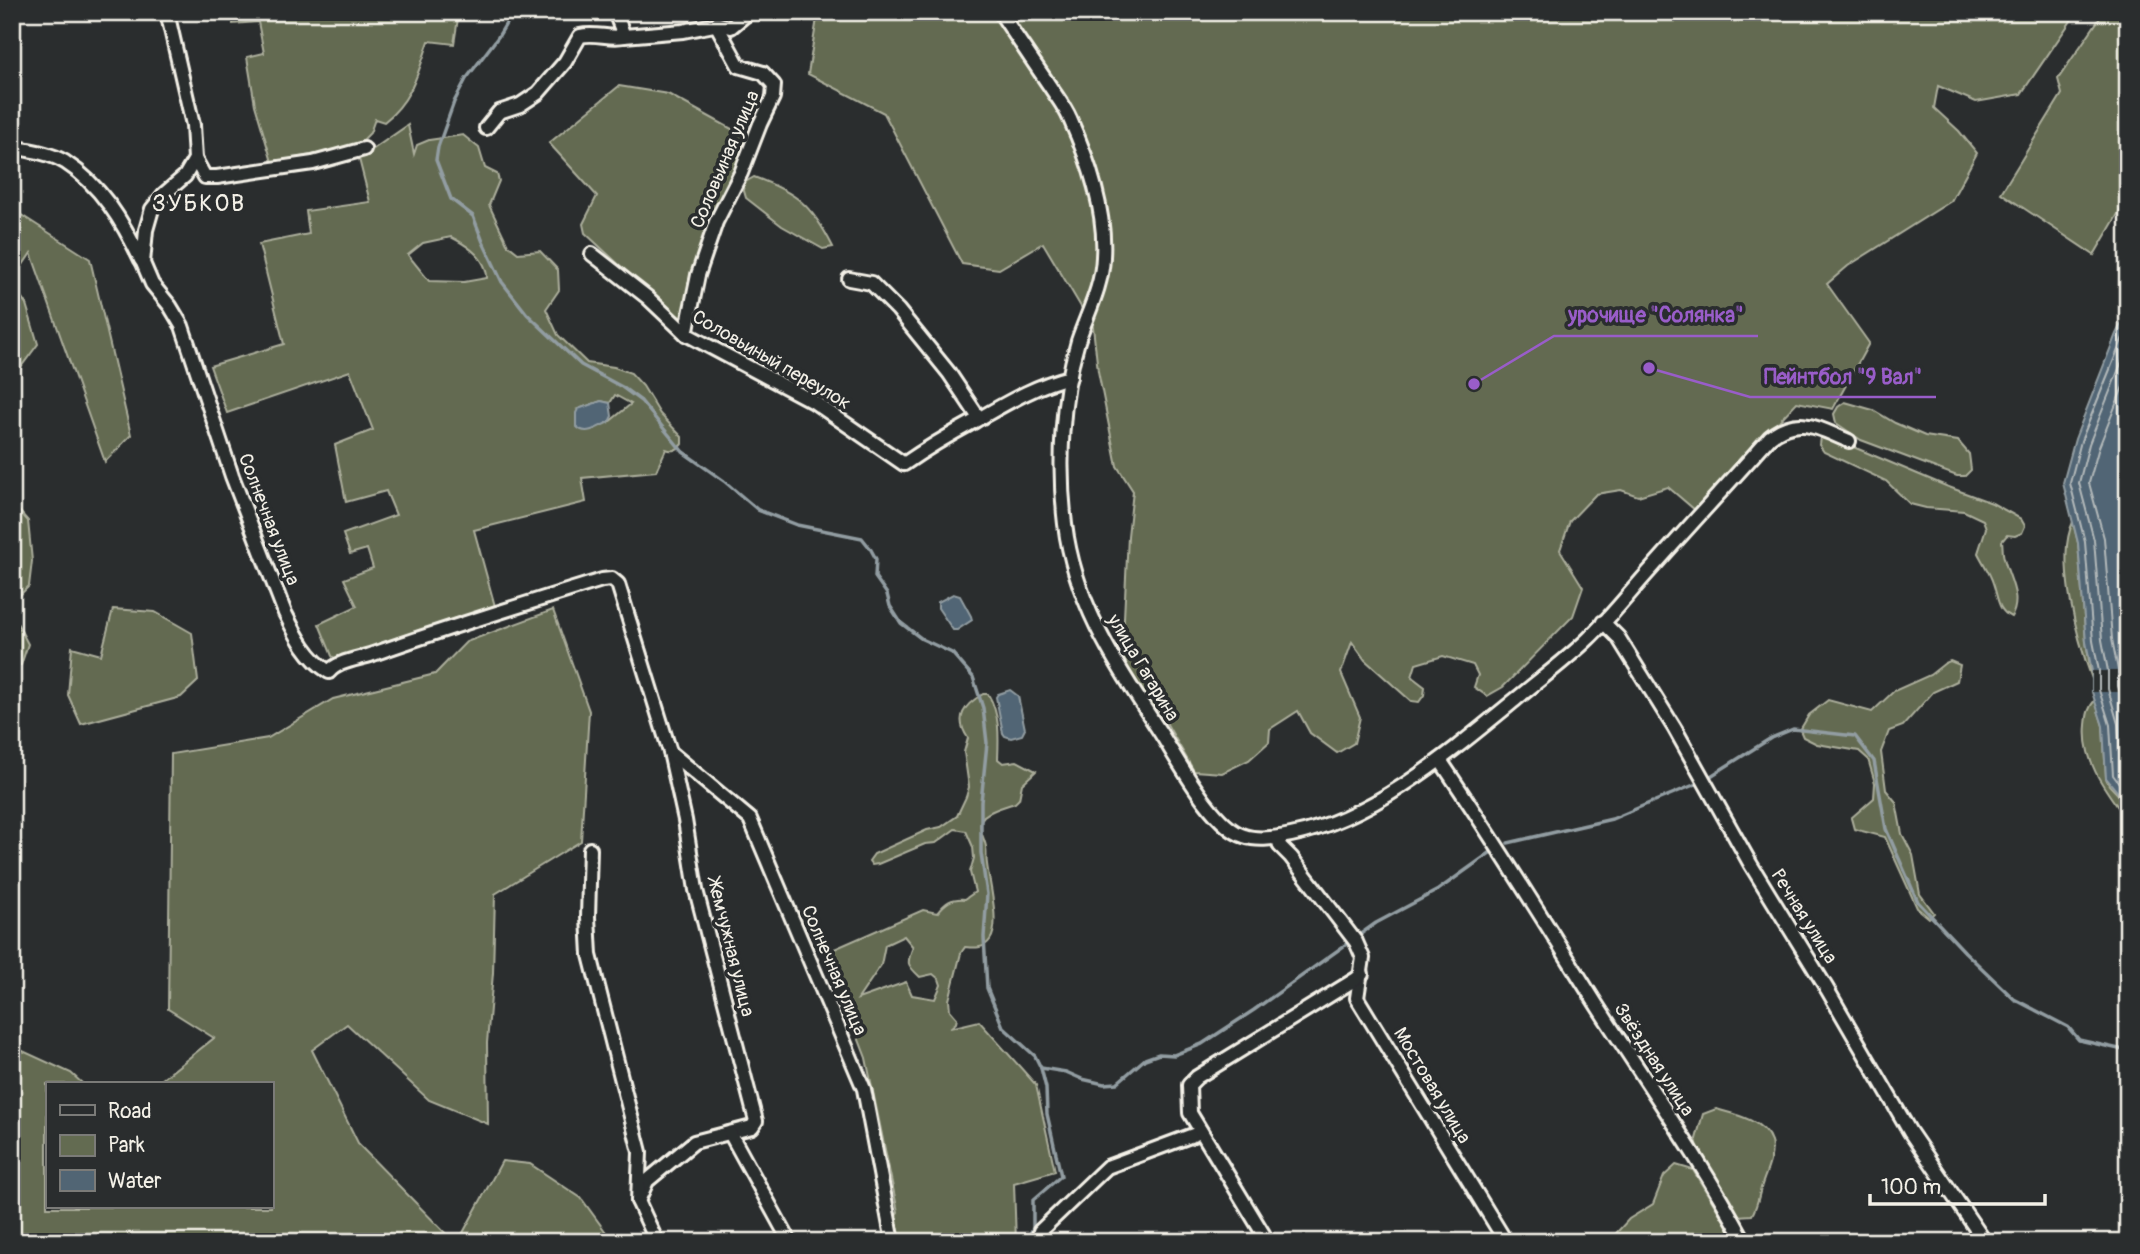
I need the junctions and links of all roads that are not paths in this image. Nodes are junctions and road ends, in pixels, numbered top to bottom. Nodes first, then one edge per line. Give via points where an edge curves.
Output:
1 (167, 12) edge
2 (615, 12) edge
3 (749, 12) edge
4 (1000, 12) edge
5 (716, 24) junction
6 (624, 36) junction
7 (486, 128) dead end
8 (12, 147) edge
9 (364, 149) dead end
10 (195, 159) junction
11 (592, 254) dead end
12 (143, 263) junction
13 (849, 279) dead end
14 (686, 334) junction
15 (1070, 377) junction
16 (979, 418) junction
17 (1849, 441) dead end
18 (1604, 622) junction
19 (670, 752) junction
20 (1440, 760) junction
21 (1278, 838) junction
22 (590, 849) dead end
23 (1362, 974) junction
24 (1201, 1132) junction
25 (730, 1133) junction
26 (638, 1201) junction
27 (657, 1242) edge
28 (790, 1242) edge
29 (893, 1242) edge
30 (1038, 1242) edge
31 (1268, 1242) edge
32 (1506, 1242) edge
33 (1745, 1242) edge
34 (1984, 1242) edge

1 - 10 street via 193,125
2 - 6 street
3 - 5 street via 731,27
4 - 15 street, улица Гагарина via 1069,116 1103,222 1103,261
5 - 6 street
5 - 14 street, Соловьиная улица via 739,66 763,74 774,85 773,97 716,222 698,275
6 - 7 street via 580,36 538,93 499,112
8 - 12 street via 63,161 97,188
9 - 10 street via 313,163 217,177 205,177
10 - 12 street via 185,176 152,209
11 - 14 street, Соловьиный переулок
12 - 19 street, Солнечная улица via 152,284 177,314 285,613 317,664 329,672 454,625 612,579 627,607
13 - 16 street via 871,284 898,310
14 - 16 street, Соловьиный переулок via 814,402 904,464
15 - 16 street via 1048,382
15 - 21 street, улица Гагарина via 1063,437 1065,522 1080,591 1105,646 1215,814 1227,828 1243,836
17 - 18 street, улица Гагарина via 1809,425 1780,430
18 - 20 street, улица Гагарина
18 - 34 street, Речная улица via 1675,729 1910,1132
19 - 25 street, Жемчужная улица via 696,890 757,1121
19 - 29 street, Солнечная улица via 750,818 864,1088
20 - 21 street, улица Гагарина via 1359,811 1314,831
20 - 33 street, Звёздная улица via 1664,1107
21 - 23 street, Мостовая улица via 1354,939 1363,957
22 - 26 street via 588,942 640,1152
23 - 24 street via 1197,1077 1189,1086 1190,1113
23 - 32 street, Мостовая улица via 1357,998
24 - 30 street via 1107,1167 1040,1231
24 - 31 street
25 - 26 street, Жемчужная улица via 694,1142 647,1181
25 - 28 street
26 - 27 street

